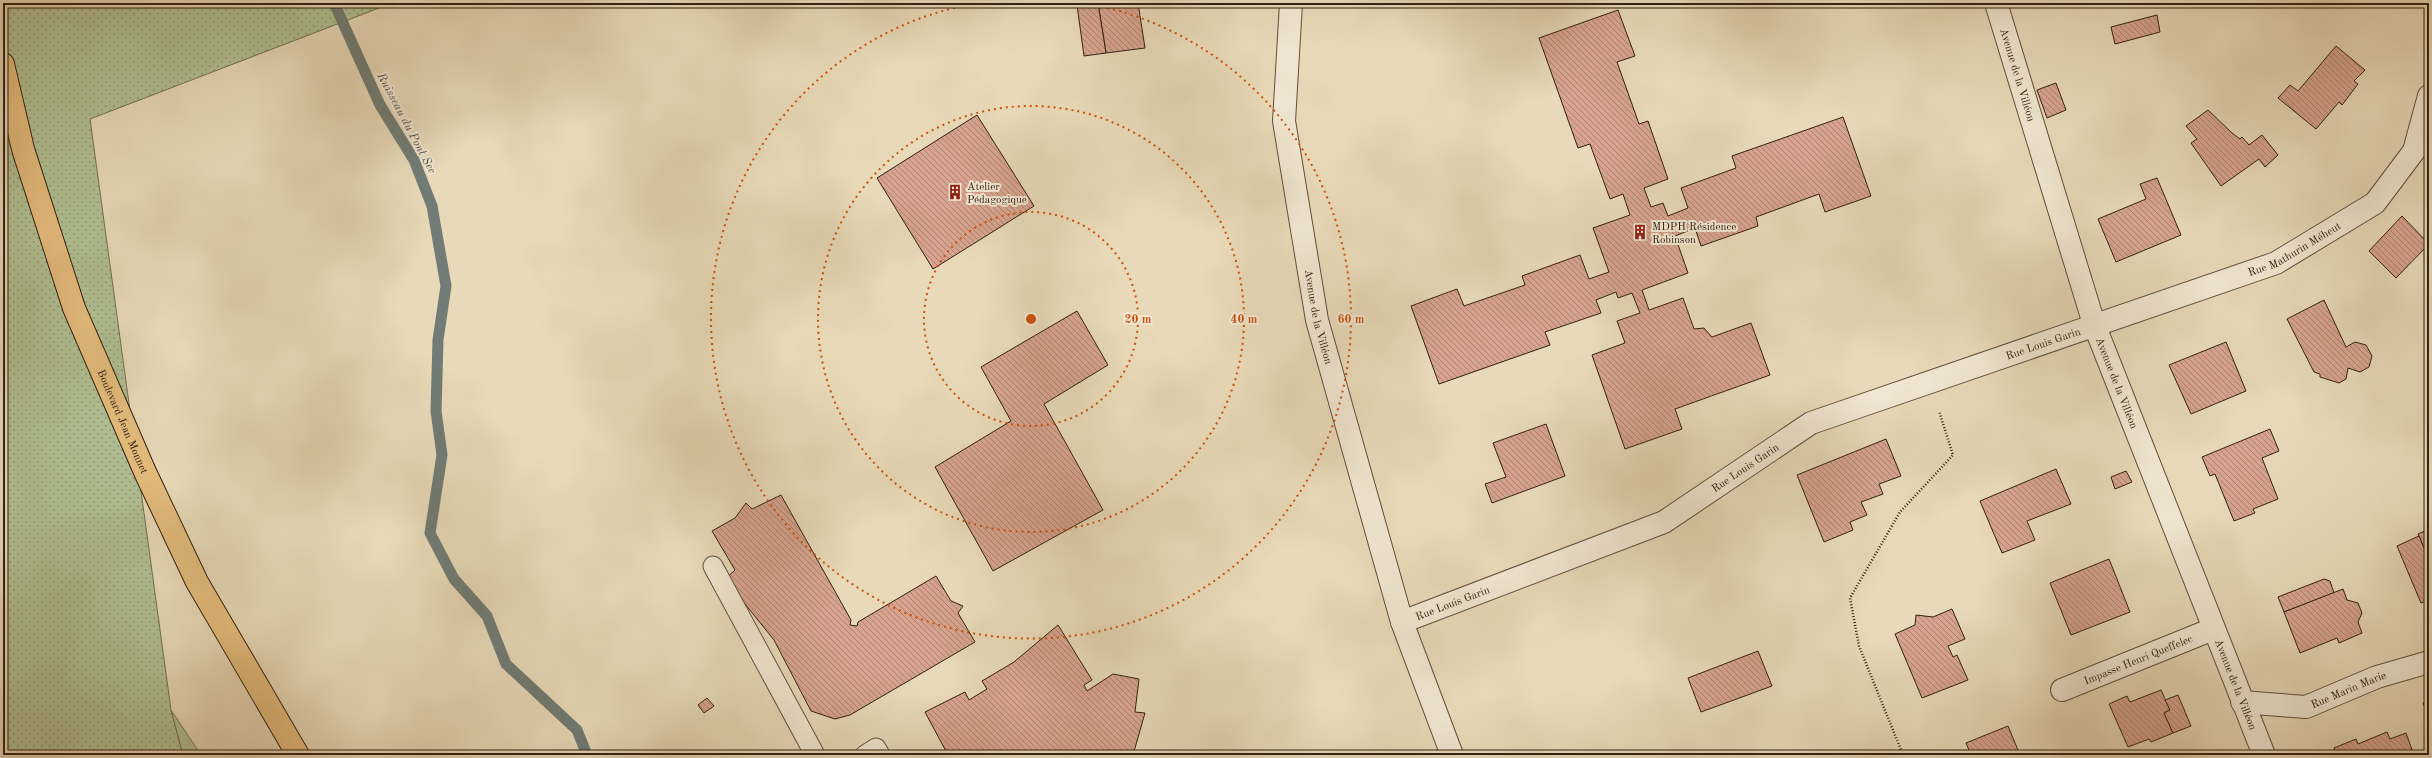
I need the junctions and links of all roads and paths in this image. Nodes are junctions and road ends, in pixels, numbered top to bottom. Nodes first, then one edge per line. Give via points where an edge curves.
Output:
1 (1291, 3) edge
2 (1996, 3) edge
3 (3, 64) edge
4 (2429, 96) edge
5 (2094, 324) junction
6 (1929, 382) junction
7 (713, 566) dead end
8 (1402, 622) junction
9 (2213, 629) junction
10 (2429, 662) edge
11 (2062, 690) dead end
12 (2242, 702) junction
13 (298, 755) edge
14 (815, 755) edge
15 (865, 755) edge
16 (880, 755) edge
17 (1452, 755) edge
18 (1903, 755) edge
19 (2264, 755) edge

1 - 8 street, Avenue de la Villéon via 1284,121 1317,320
2 - 5 street, Avenue de la Villéon
3 - 13 main road, Boulevard Jean Monnet via 23,149 77,315 145,472 197,582
4 - 5 street, Rue Mathurin Méheut via 2414,151 2375,203 2276,263
5 - 6 street, Rue Louis Garin
5 - 9 street, Avenue de la Villéon
6 - 8 street, Rue Louis Garin via 1811,423 1664,522
6 - 18 path via 1953,455 1900,512 1850,598 1859,646
7 - 14 lane
8 - 17 street, Avenue de la Villéon
9 - 11 street, Impasse Henri Queffelec
9 - 12 street, Avenue de la Villéon
10 - 12 street, Rue Marin Marie via 2377,677 2306,707
12 - 19 street, Avenue de la Villéon
15 - 16 lane via 876,748

